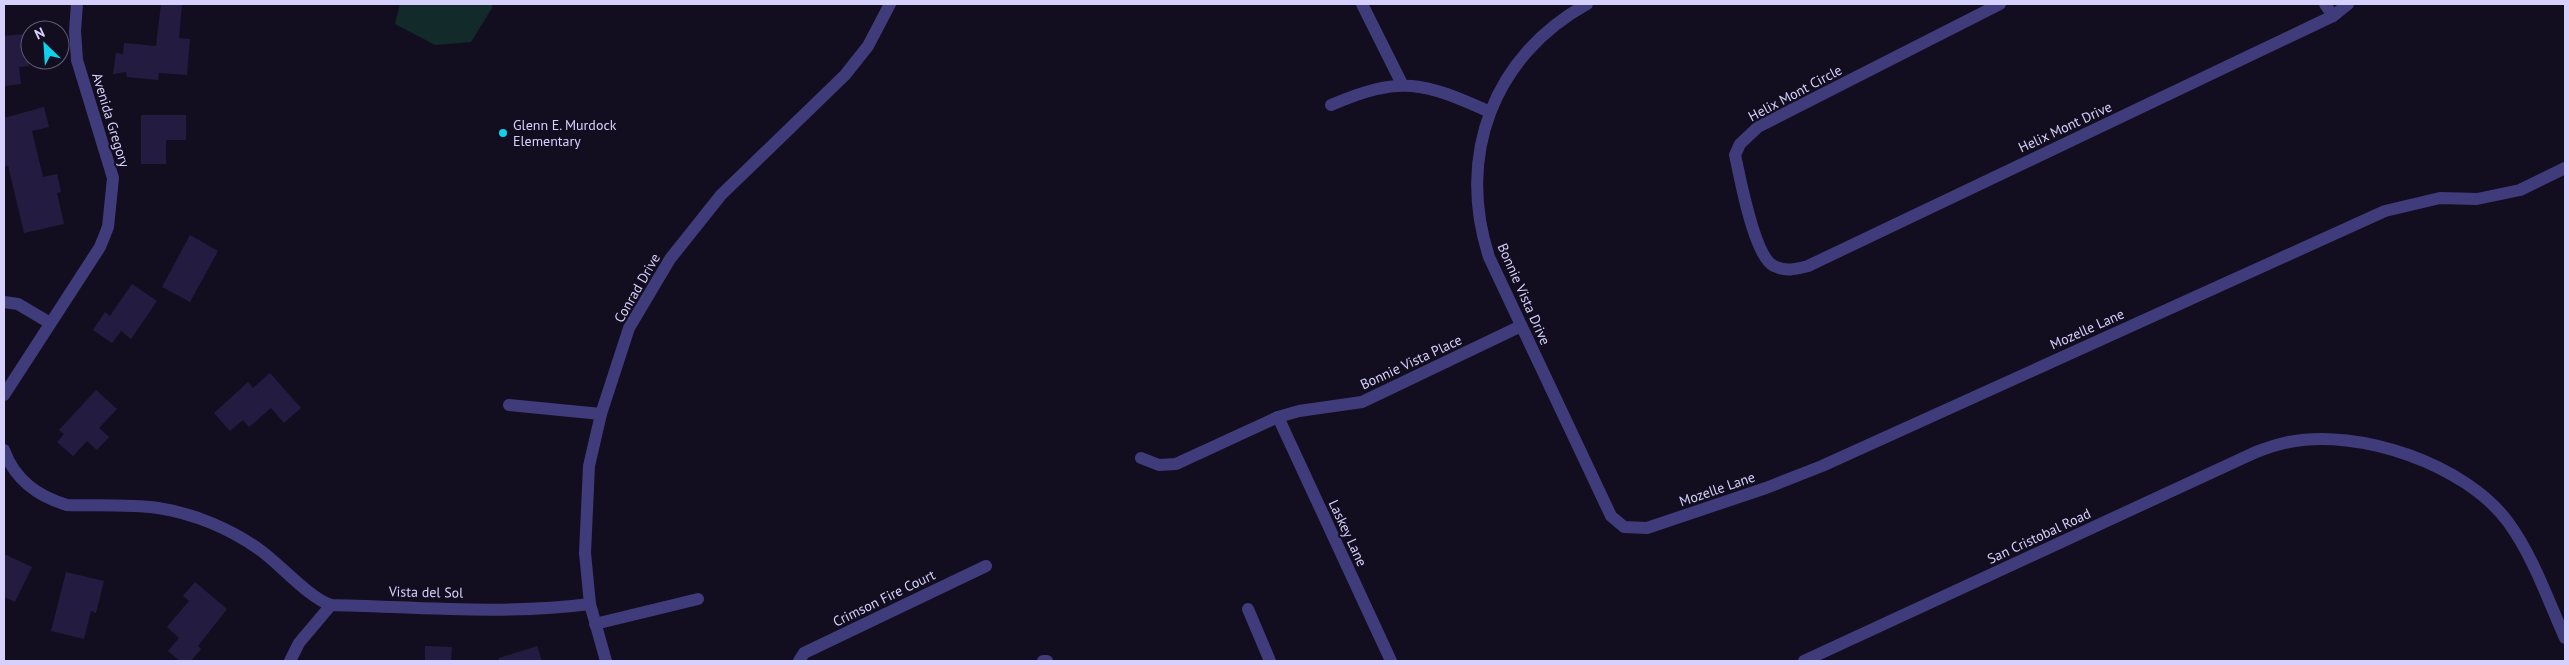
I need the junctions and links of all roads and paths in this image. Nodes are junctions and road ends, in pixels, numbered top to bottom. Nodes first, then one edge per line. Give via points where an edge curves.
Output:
1 (77, 4) edge
2 (890, 4) edge
3 (1362, 4) edge
4 (1587, 4) edge
5 (2000, 4) edge
6 (2325, 4) edge
7 (2348, 4) edge
8 (2333, 16) junction
9 (1402, 84) junction
10 (1331, 105) dead end
11 (1490, 112) junction
12 (2565, 168) edge
13 (1791, 271) joint
14 (4, 302) edge
15 (50, 323) junction
16 (1522, 326) junction
17 (4, 395) edge
18 (509, 405) dead end
19 (601, 414) junction
20 (1278, 417) junction
21 (4, 450) edge
22 (1141, 458) dead end
23 (1624, 527) joint
24 (986, 566) dead end
25 (698, 599) dead end
26 (590, 604) junction
27 (331, 605) junction
28 (1248, 609) dead end
29 (595, 624) junction
30 (2565, 638) edge
31 (290, 661) edge
32 (606, 661) edge
33 (799, 661) edge
34 (1270, 661) edge
35 (1391, 661) edge
36 (1804, 661) edge

1 - 15 street, Avenida Gregory via 74,31 77,60 113,178 108,227 100,247
2 - 19 street, Conrad Drive via 868,46 845,75 721,195 670,259 629,328
3 - 9 street
4 - 11 street, Bonnie Vista Drive via 1554,25 1522,56
5 - 13 street, Helix Mont Circle via 1758,128 1740,144 1735,155 1748,215 1765,258 1773,266
6 - 8 street
7 - 8 street, Helix Mont Drive
8 - 13 street, Helix Mont Drive via 1808,266
9 - 10 street via 1365,91
9 - 11 street via 1442,90
11 - 16 street, Bonnie Vista Drive via 1479,153 1478,216 1490,258
12 - 23 street, Mozelle Lane via 2520,190 2477,199 2440,198 2385,212 1822,466 1647,528
14 - 15 street via 18,304
15 - 17 street, Avenida Gregory
16 - 20 street, Bonnie Vista Place via 1362,402
16 - 23 street, Bonnie Vista Drive via 1611,516
18 - 19 street
19 - 26 street, Conrad Drive via 589,466 585,553
20 - 22 street, Bonnie Vista Place via 1176,464 1159,465
20 - 35 street, Laskey Lane
21 - 27 street via 18,476 40,495 67,505 158,508 210,523 255,546 318,601
24 - 33 street, Crimson Fire Court via 804,653
25 - 29 street
26 - 27 street, Vista del Sol via 563,608 473,609
26 - 29 street, Conrad Drive
27 - 31 street via 299,643
28 - 34 street
29 - 32 street, Conrad Drive
30 - 36 street, San Cristobal Road via 2508,522 2469,487 2422,460 2376,445 2332,440 2288,442 2256,452

